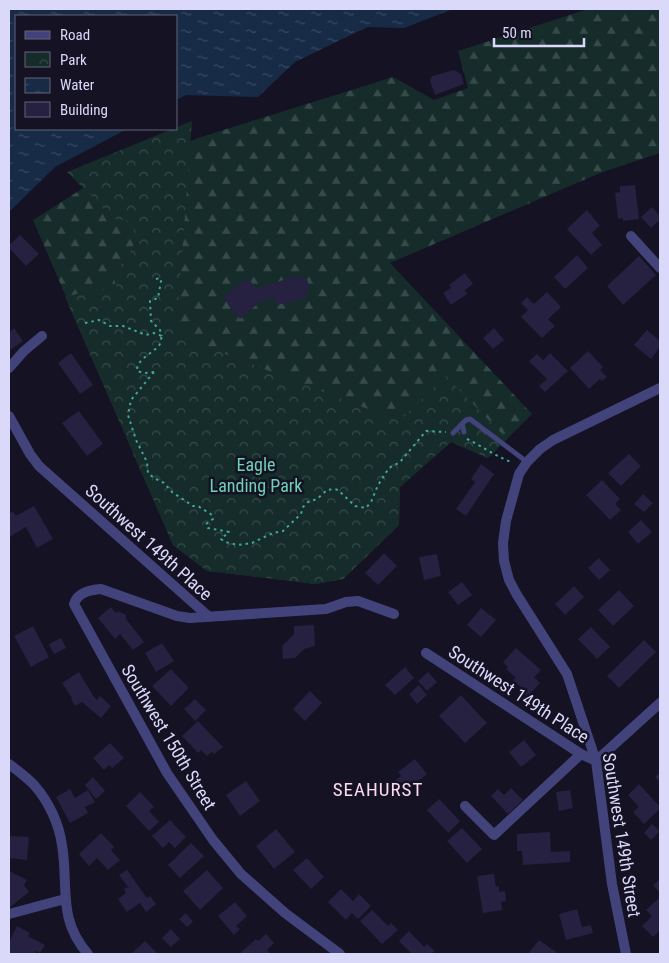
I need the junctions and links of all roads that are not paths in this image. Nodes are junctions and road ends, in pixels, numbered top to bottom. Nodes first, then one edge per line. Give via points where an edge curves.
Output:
1 (631, 236) dead end
2 (660, 268) edge
3 (42, 336) dead end
4 (9, 368) edge
5 (660, 388) edge
6 (462, 415) dead end
7 (9, 416) edge
8 (464, 422) junction
9 (464, 432) dead end
10 (453, 433) road end
11 (527, 462) junction
12 (394, 614) dead end
13 (208, 616) junction
14 (426, 653) dead end
15 (660, 703) edge
16 (581, 754) junction
17 (596, 761) junction
18 (9, 764) edge
19 (465, 806) dead end
20 (64, 898) junction
21 (9, 914) edge
22 (88, 954) edge
23 (340, 954) edge
24 (626, 954) edge

1 - 2 street
3 - 4 street
5 - 11 street, Southwest 149th Street via 553,440
6 - 8 lane
7 - 13 street, Southwest 149th Place via 39,466
8 - 9 lane
8 - 10 lane
8 - 11 lane via 474,421
11 - 17 street, Southwest 149th Street via 519,474 506,521 504,561 517,595 567,674
12 - 13 street, Southwest 149th Place via 358,601 326,609
13 - 23 street, Southwest 150th Street via 177,616 101,589 90,590 76,598 76,608 167,772 212,840 241,874 285,913
14 - 16 street, Southwest 149th Place
15 - 17 street
16 - 17 street, Southwest 149th Place
16 - 19 street via 494,835
17 - 24 street, Southwest 149th Street via 612,884
18 - 20 street via 35,786 55,818 62,846
20 - 21 street
20 - 22 street via 72,929

